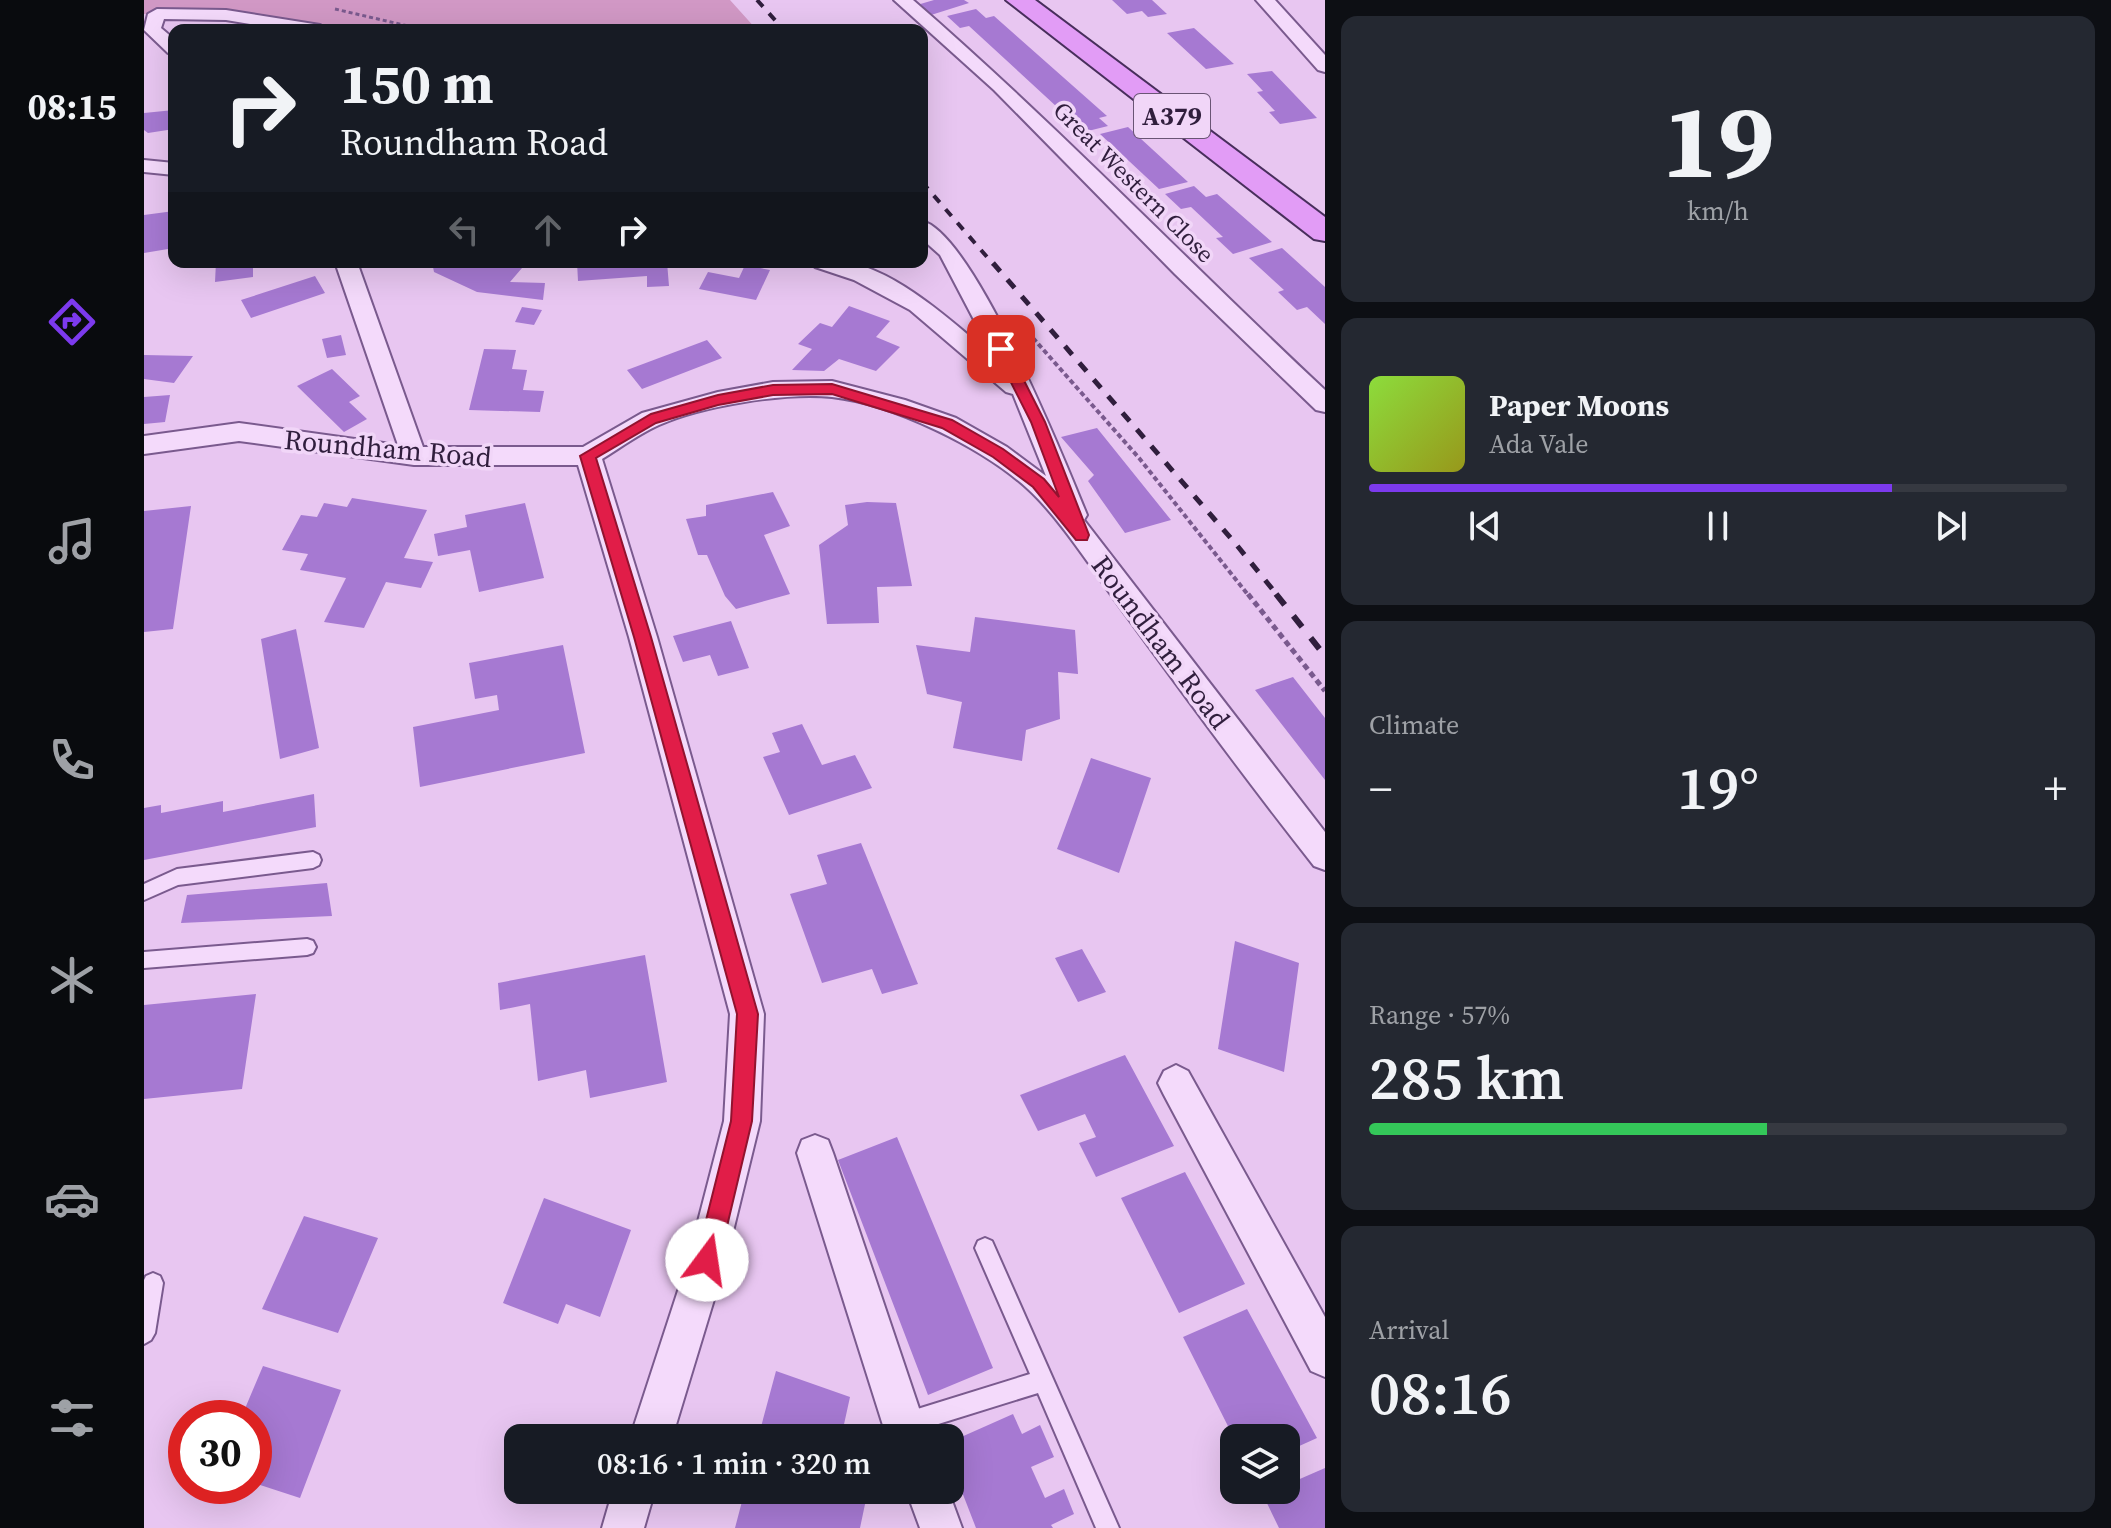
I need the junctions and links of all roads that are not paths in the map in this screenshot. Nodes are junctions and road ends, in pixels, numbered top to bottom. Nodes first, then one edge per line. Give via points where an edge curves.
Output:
1 (903, 0) edge
2 (1019, 0) edge
3 (1265, 0) edge
4 (150, 14) edge
5 (282, 24) edge
6 (168, 44) edge
7 (1325, 66) edge
8 (144, 166) edge
9 (168, 168) edge
10 (1325, 232) edge
11 (928, 233) edge
12 (348, 268) edge
13 (841, 268) edge
14 (1027, 397) junction
15 (1325, 404) edge
16 (144, 445) edge
17 (414, 456) junction
18 (588, 456) junction
19 (1081, 535) junction
20 (1325, 856) edge
21 (313, 860) dead end
22 (144, 892) edge
23 (307, 947) dead end
24 (144, 960) edge
25 (1176, 1083) dead end
26 (815, 1153) dead end
27 (985, 1248) dead end
28 (153, 1283) dead end
29 (144, 1333) edge
30 (1325, 1357) edge
31 (1042, 1381) junction
32 (655, 1424) edge
33 (904, 1424) edge
34 (925, 1424) edge
35 (630, 1504) edge
36 (932, 1504) edge
37 (623, 1528) edge
38 (941, 1528) edge
39 (1108, 1528) edge

1 - 15 street, Great Western Close via 1001,86
2 - 10 main road, A379
3 - 7 street
4 - 5 street via 226,15
4 - 6 street via 152,29
8 - 9 street
11 - 14 street via 949,252
12 - 17 street
13 - 14 street via 918,305
14 - 19 street
16 - 17 street, Roundham Road via 239,432
17 - 18 street, Roundham Road
18 - 19 street, Roundham Road via 651,419 718,400 773,390 832,389 947,424 998,453 1038,483
18 - 32 street via 747,1014 742,1121 707,1260
19 - 20 street, Roundham Road
21 - 22 lane via 177,877
23 - 24 lane
25 - 30 street
26 - 33 street
27 - 31 lane
28 - 29 lane
31 - 34 lane
31 - 39 lane
35 - 37 street
36 - 38 street

